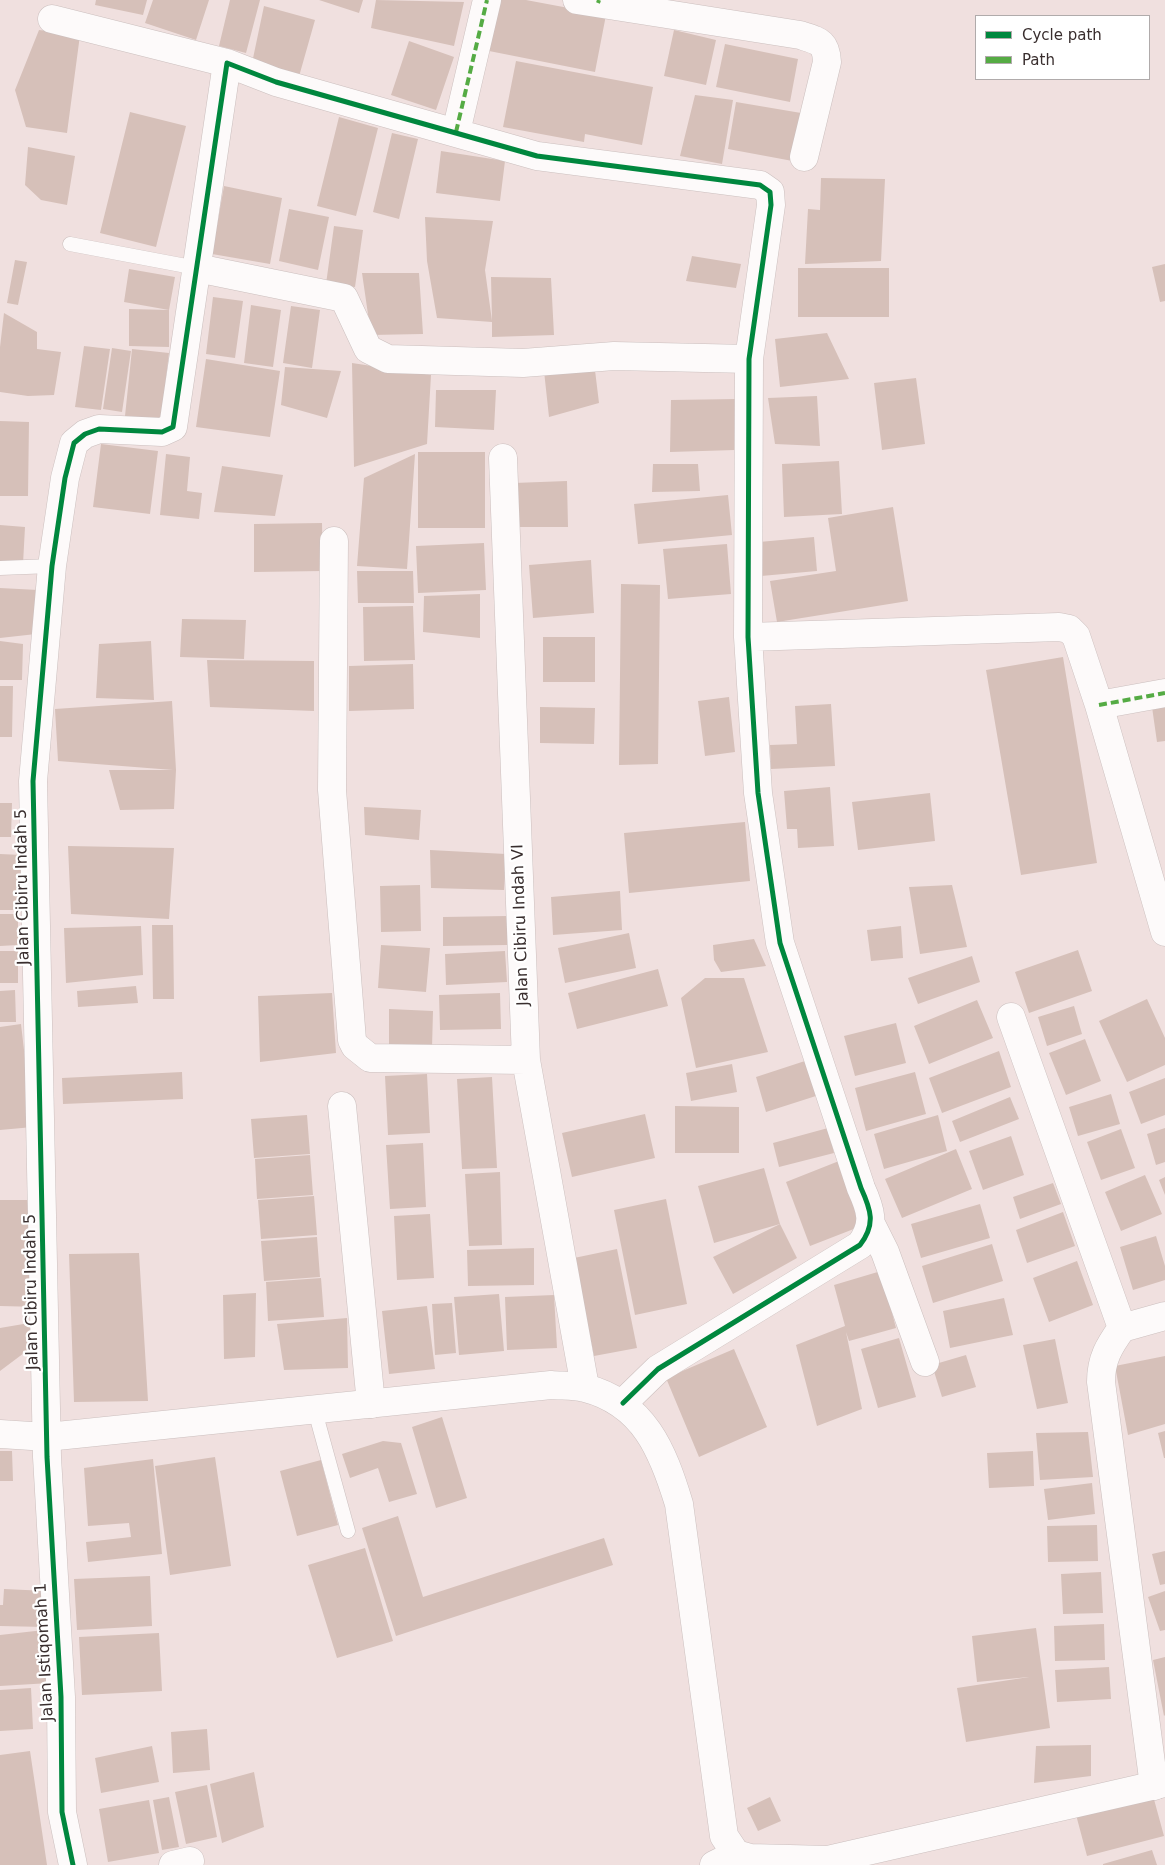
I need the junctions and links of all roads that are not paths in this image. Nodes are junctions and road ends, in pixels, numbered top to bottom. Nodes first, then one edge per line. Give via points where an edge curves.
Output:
1 (487, 0) edge
2 (591, 1) edge
3 (52, 19) dead end
4 (227, 63) junction
5 (456, 132) junction
6 (804, 157) dead end
7 (70, 244) dead end
8 (197, 268) junction
9 (749, 359) junction
10 (503, 458) dead end
11 (334, 541) dead end
12 (52, 566) junction
13 (0, 568) edge
14 (748, 637) junction
15 (1165, 693) edge
16 (1100, 705) junction
17 (1156, 867) edge
18 (1165, 932) edge
19 (1012, 1017) dead end
20 (526, 1060) junction
21 (342, 1106) dead end
22 (871, 1224) junction
23 (1165, 1316) edge
24 (1122, 1328) junction
25 (925, 1362) dead end
26 (585, 1388) junction
27 (623, 1403) junction
28 (371, 1404) junction
29 (315, 1411) junction
30 (0, 1434) edge
31 (47, 1437) junction
32 (348, 1531) dead end
33 (1160, 1785) edge
34 (725, 1859) edge
35 (828, 1863) edge
36 (73, 1865) edge

1 - 5 street
2 - 6 street via 800,35 823,44 827,62
3 - 4 street
4 - 5 street via 276,82
4 - 8 street
5 - 9 street via 537,156 760,185 770,192
7 - 8 lane
8 - 9 street via 344,298 368,349 388,359 523,364 614,356
8 - 12 street, Jalan Cibiru Indah 5 via 173,427 162,432 99,429 74,443 65,478
9 - 14 street
10 - 20 street, Jalan Cibiru Indah VI
11 - 20 street via 332,790 352,1040 370,1058
12 - 13 lane
12 - 31 street, Jalan Cibiru Indah 5 via 33,781
14 - 16 street via 1059,627 1069,629 1076,636
14 - 22 street via 758,793 780,943 870,1208
15 - 16 street
16 - 17 street
17 - 18 street
19 - 24 street
20 - 26 street, Jalan Cibiru Indah VI
21 - 28 street
22 - 25 street via 885,1252
22 - 27 street via 860,1245 658,1369
23 - 24 street
24 - 33 street via 1107,1349 1101,1365 1101,1382
26 - 27 street
26 - 28 street via 551,1385
27 - 34 street via 646,1427 668,1467 679,1504
28 - 29 street
29 - 31 street
29 - 32 lane
30 - 31 street
31 - 36 street, Jalan Istiqomah 1 via 61,1697 62,1812
33 - 35 street
34 - 35 street

